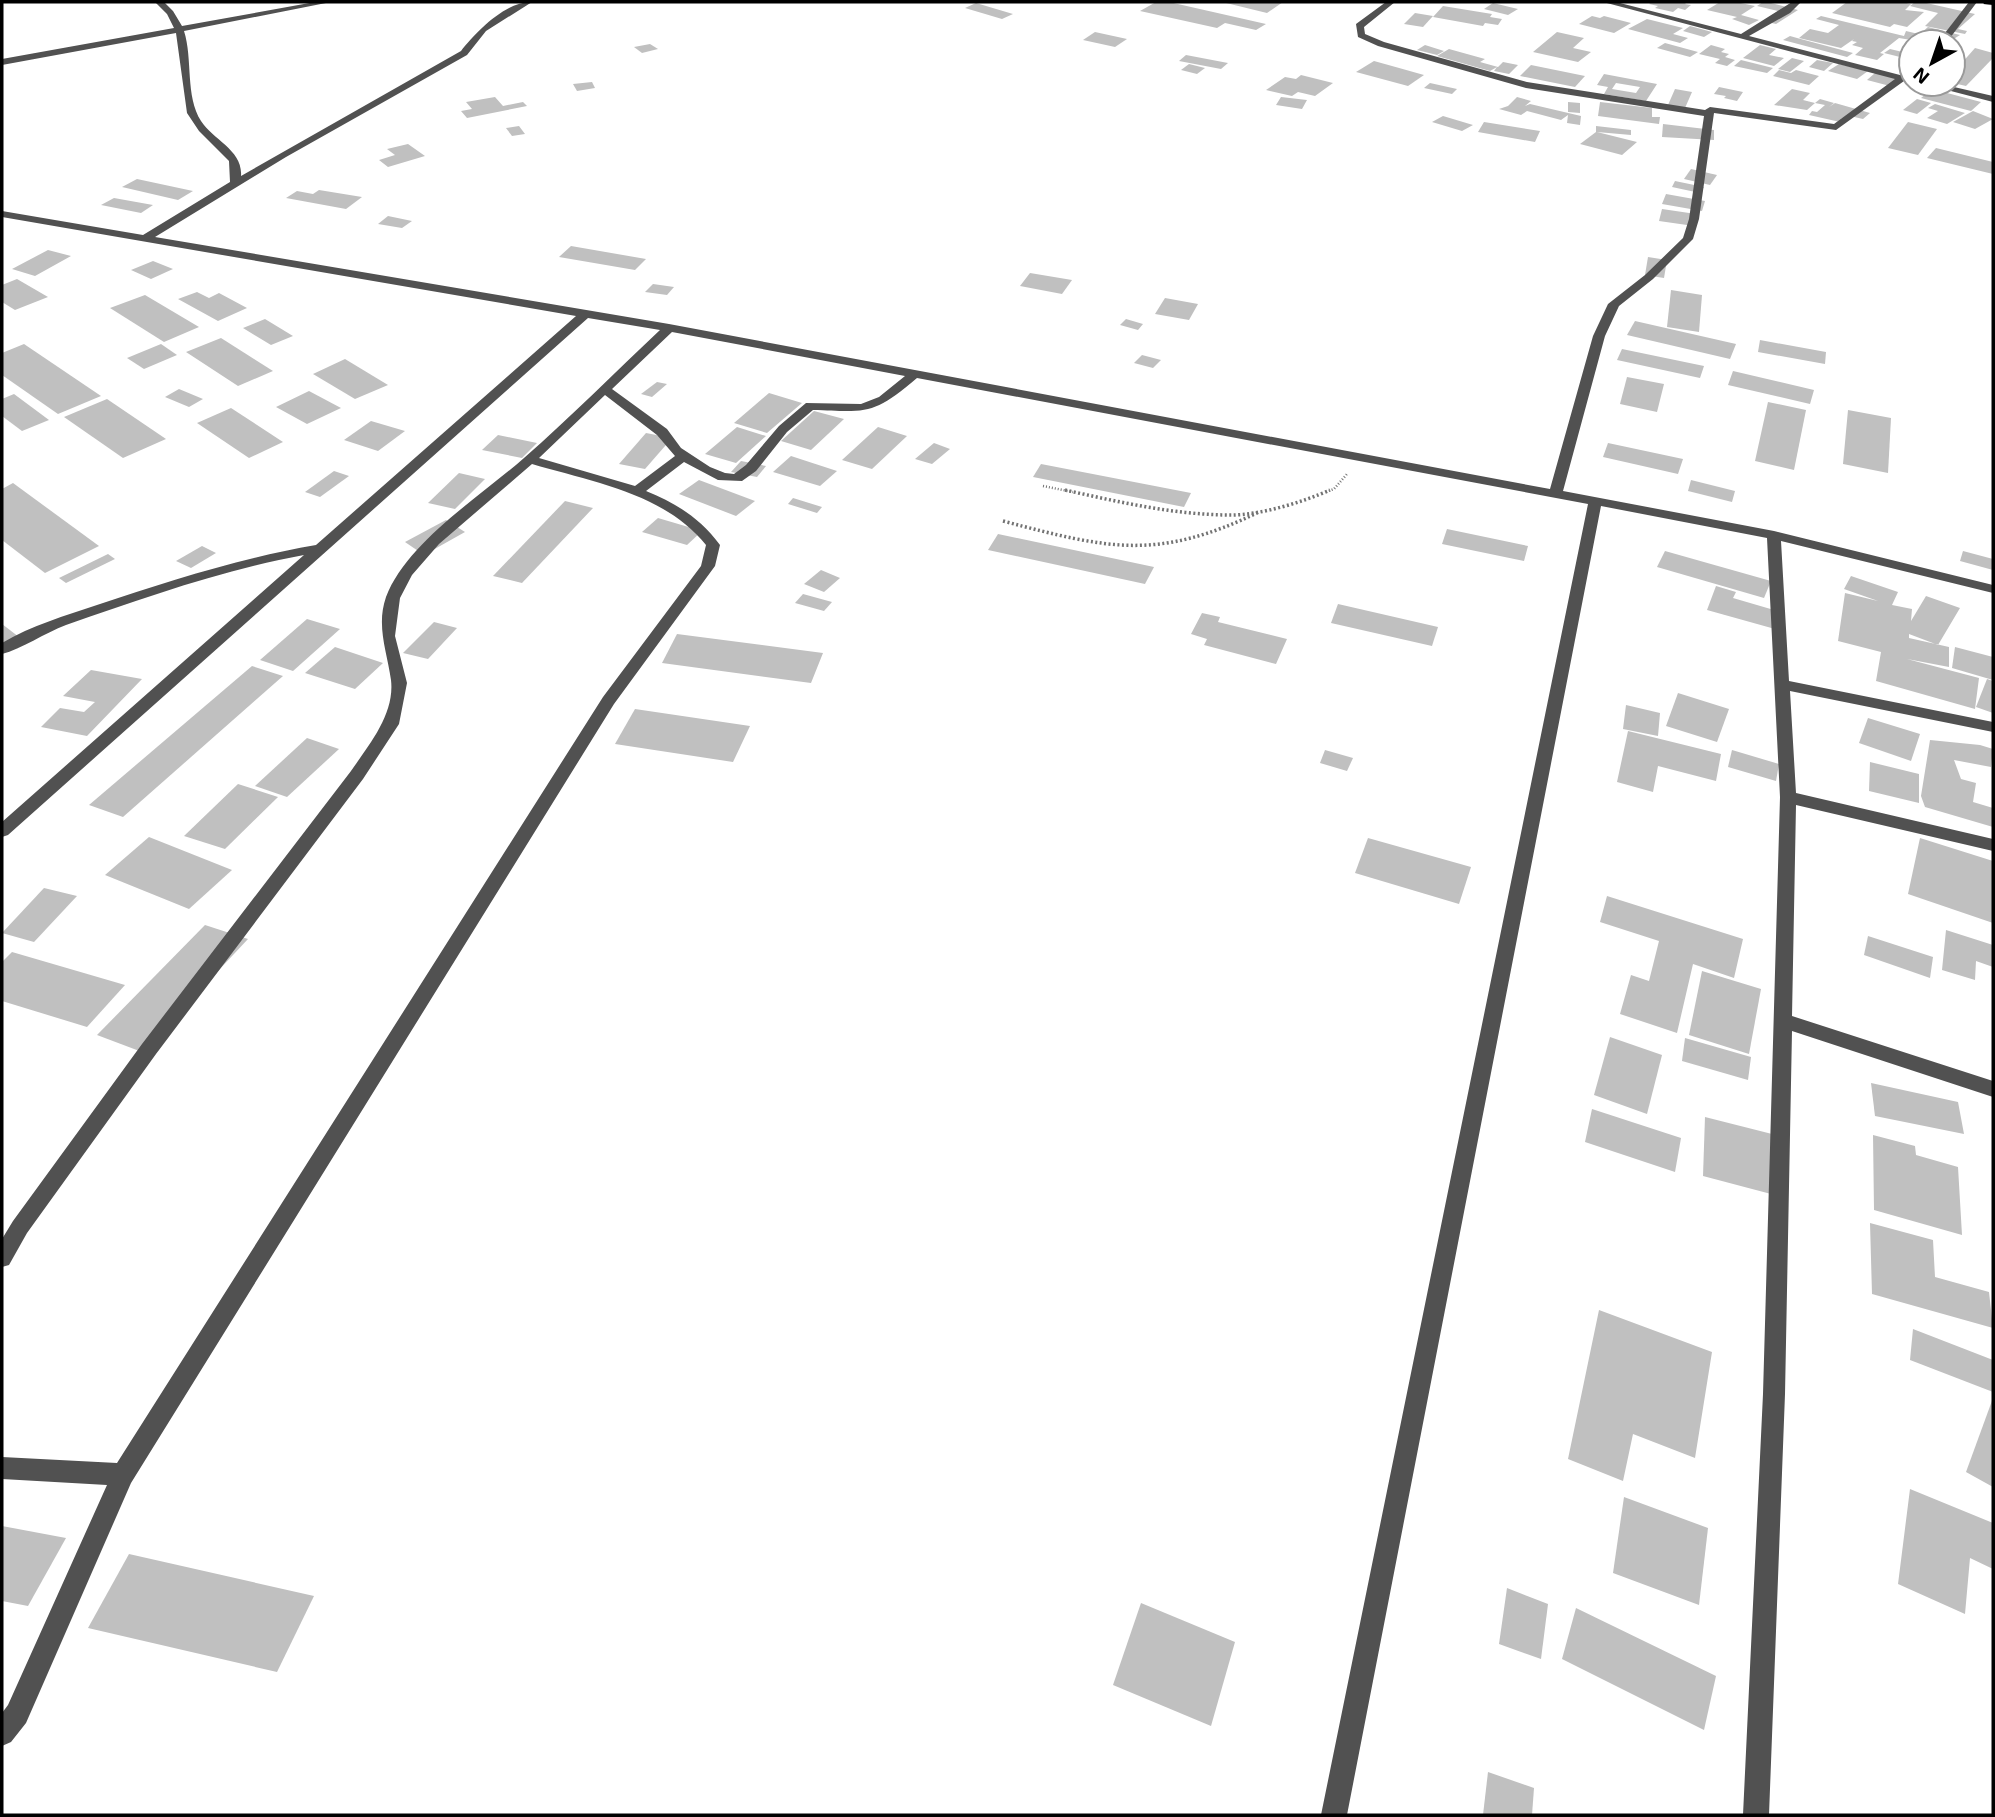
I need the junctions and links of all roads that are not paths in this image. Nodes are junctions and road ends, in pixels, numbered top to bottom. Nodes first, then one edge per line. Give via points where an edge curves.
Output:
1 (159, 2) edge
2 (327, 2) edge
3 (528, 2) edge
4 (1391, 2) edge
5 (1607, 2) edge
6 (1797, 2) edge
7 (1973, 2) edge
8 (1987, 2) edge
9 (1993, 3) edge
10 (1953, 28) edge
11 (180, 29) junction
12 (1744, 35) junction
13 (2, 62) edge
14 (1897, 73) edge
15 (1897, 84) edge
16 (1967, 93) edge
17 (1993, 99) edge
18 (1710, 114) junction
19 (235, 183) junction
20 (2, 214) edge
21 (147, 237) junction
22 (585, 314) junction
23 (669, 328) junction
24 (914, 374) junction
25 (604, 389) junction
26 (684, 456) junction
27 (530, 460) junction
28 (635, 492) junction
29 (1555, 494) junction
30 (1595, 501) junction
31 (1774, 535) junction
32 (318, 548) junction
33 (1993, 589) edge
34 (2, 649) edge
35 (1781, 684) junction
36 (1993, 727) edge
37 (1788, 797) junction
38 (2, 831) edge
39 (1993, 845) edge
40 (1781, 1020) junction
41 (1993, 1089) edge
42 (2, 1258) edge
43 (2, 1468) edge
44 (123, 1475) junction
45 (2, 1733) edge
46 (1334, 1815) edge
47 (1756, 1815) edge

1 - 11 street
2 - 11 street
3 - 19 street via 483,29 464,53
4 - 18 street via 1359,26 1361,35 1527,85
5 - 12 street
6 - 12 street
7 - 10 street
8 - 9 main road
11 - 13 street
11 - 19 street via 192,113 207,137 232,157
12 - 14 street
15 - 18 street via 1836,127 1715,110
16 - 17 street
18 - 29 street via 1688,239 1614,304 1599,336
19 - 21 street
20 - 21 street
21 - 22 street
22 - 23 street
22 - 32 street
23 - 24 street
23 - 25 street
24 - 26 street via 883,400 863,408 810,406 737,478 705,470
24 - 29 street
25 - 26 street via 662,432
25 - 27 street
26 - 28 street
27 - 28 street
27 - 42 street via 434,541 406,573 393,598 388,636 399,683 391,724 149,1049
28 - 44 street via 680,511 705,531 713,545 708,566 607,701
29 - 30 street
30 - 31 street
30 - 46 street
31 - 33 street
31 - 35 street
32 - 34 street via 222,568 15,640
32 - 38 street
35 - 36 street
35 - 37 street
37 - 39 street
37 - 40 street
40 - 41 street
40 - 47 street via 1773,1394
43 - 44 street
44 - 45 street via 17,1714

